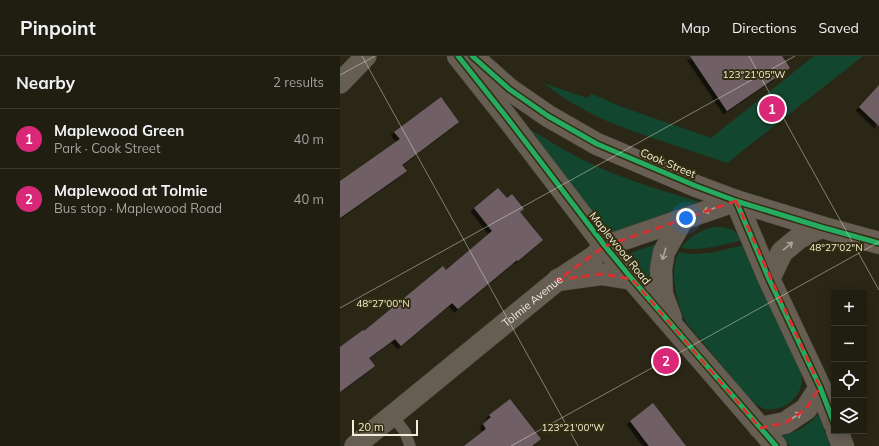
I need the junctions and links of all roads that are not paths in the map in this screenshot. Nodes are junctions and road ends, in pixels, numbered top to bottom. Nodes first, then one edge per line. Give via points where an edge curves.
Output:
1 (366, 56) edge
2 (458, 56) edge
3 (472, 56) edge
4 (340, 84) edge
5 (736, 201) junction
6 (682, 220) junction
7 (821, 227) junction
8 (879, 243) edge
9 (605, 246) junction
10 (632, 279) junction
11 (769, 279) junction
12 (558, 280) junction
13 (676, 330) junction
14 (820, 387) junction
15 (831, 415) edge
16 (393, 416) junction
17 (760, 428) junction
18 (838, 434) edge
19 (354, 446) edge
20 (410, 446) edge
21 (776, 446) edge
22 (843, 446) edge

1 - 4 street
2 - 9 street, Maplewood Road
3 - 5 main road, Cook Street via 509,89 548,116 597,144
5 -> 6 street, Tolmie Avenue
5 - 7 main road, Cook Street
5 - 11 street
6 - 9 street, Tolmie Avenue
6 -> 13 street via 664,252 661,269 662,294
7 - 8 main road, Cook Street
11 -> 7 street via 782,252 799,238
9 - 10 street, Maplewood Road
9 - 12 street, Tolmie Avenue
10 - 12 street via 601,274
10 - 13 street, Maplewood Road
11 - 14 street
12 - 16 street, Tolmie Avenue
13 - 17 street, Maplewood Road
14 - 15 street
17 -> 14 street via 785,423 806,410
16 - 19 street, Tolmie Avenue
16 - 20 lane via 406,432
17 - 21 street, Maplewood Road
18 - 22 street

